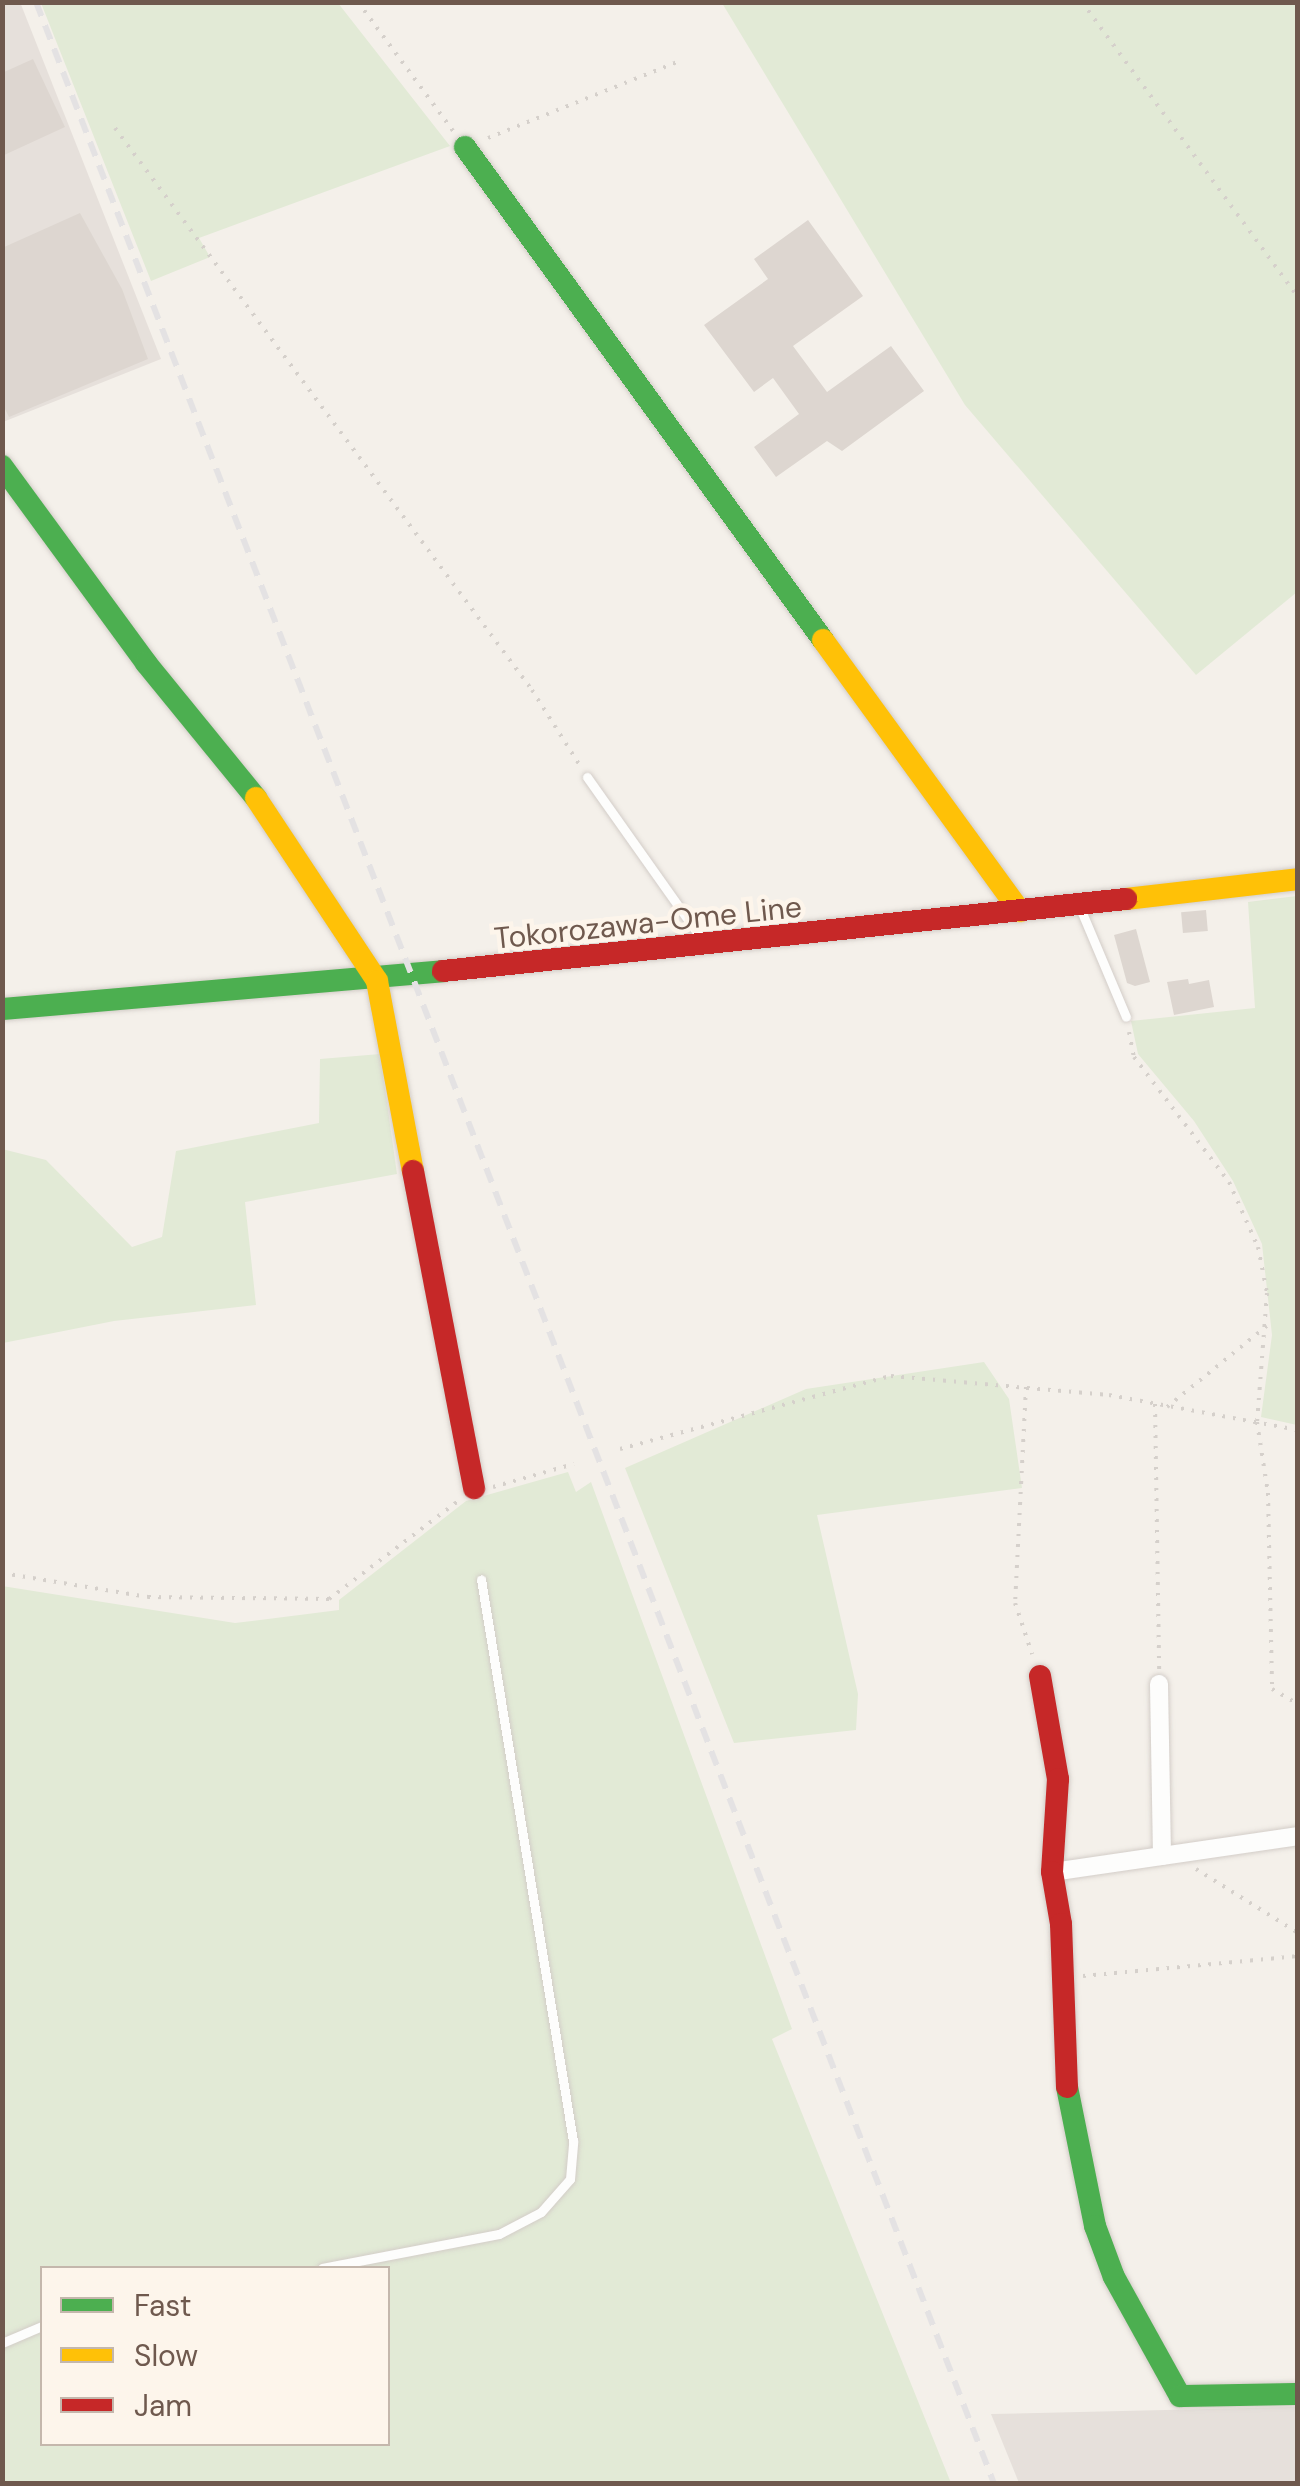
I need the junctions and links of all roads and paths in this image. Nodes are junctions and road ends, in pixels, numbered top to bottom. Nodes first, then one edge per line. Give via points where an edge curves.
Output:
1 (358, 2) edge
2 (1082, 2) edge
3 (680, 61) dead end
4 (115, 128) dead end
5 (465, 147) junction
6 (1298, 296) edge
7 (2, 466) edge
8 (587, 777) joint
9 (1298, 879) edge
10 (1079, 905) junction
11 (1020, 911) junction
12 (709, 948) junction
13 (377, 982) junction
14 (2, 1010) edge
15 (1126, 1017) joint
16 (1268, 1325) junction
17 (1026, 1387) junction
18 (1154, 1404) junction
19 (1168, 1407) junction
20 (1257, 1422) junction
21 (1298, 1430) edge
22 (620, 1449) dead end
23 (574, 1464) dead end
24 (474, 1488) junction
25 (2, 1573) edge
26 (481, 1579) dead end
27 (1040, 1676) joint
28 (1160, 1684) joint
29 (1298, 1704) edge
30 (1298, 1836) edge
31 (1184, 1853) junction
32 (1162, 1856) junction
33 (1052, 1872) junction
34 (1298, 1934) edge
35 (1298, 1956) edge
36 (1060, 1981) junction
37 (332, 2266) edge
38 (40, 2327) edge
39 (2, 2343) edge
40 (1298, 2394) edge

1 - 5 path
2 - 6 path
3 - 5 path
4 - 8 path via 532,690
5 - 11 street
7 - 13 street via 146,663 250,789
8 - 12 lane
9 - 10 street, Tokorozawa-Ome Line
10 - 11 street, Tokorozawa-Ome Line
10 - 15 lane
11 - 12 street, Tokorozawa-Ome Line
12 - 13 street, Tokorozawa-Ome Line
13 - 14 street, Tokorozawa-Ome Line
13 - 24 street
15 - 16 path via 1134,1057 1229,1182 1258,1247
16 - 19 path
16 - 20 path
17 - 18 path
17 - 22 path via 892,1376
17 - 27 path via 1015,1602
18 - 19 path
18 - 28 path
19 - 20 path
20 - 21 path
20 - 29 path via 1268,1510 1272,1689
23 - 24 path
24 - 25 path via 329,1599 148,1597
26 - 37 lane via 573,2141 570,2179 540,2212 499,2234
27 - 33 street via 1058,1780
28 - 32 street
30 - 31 street
31 - 32 street
31 - 34 path via 1198,1872
32 - 33 street
33 - 36 street
35 - 36 path via 1107,1971
36 - 40 street via 1065,2078 1095,2226 1158,2364 1180,2396
38 - 39 lane

